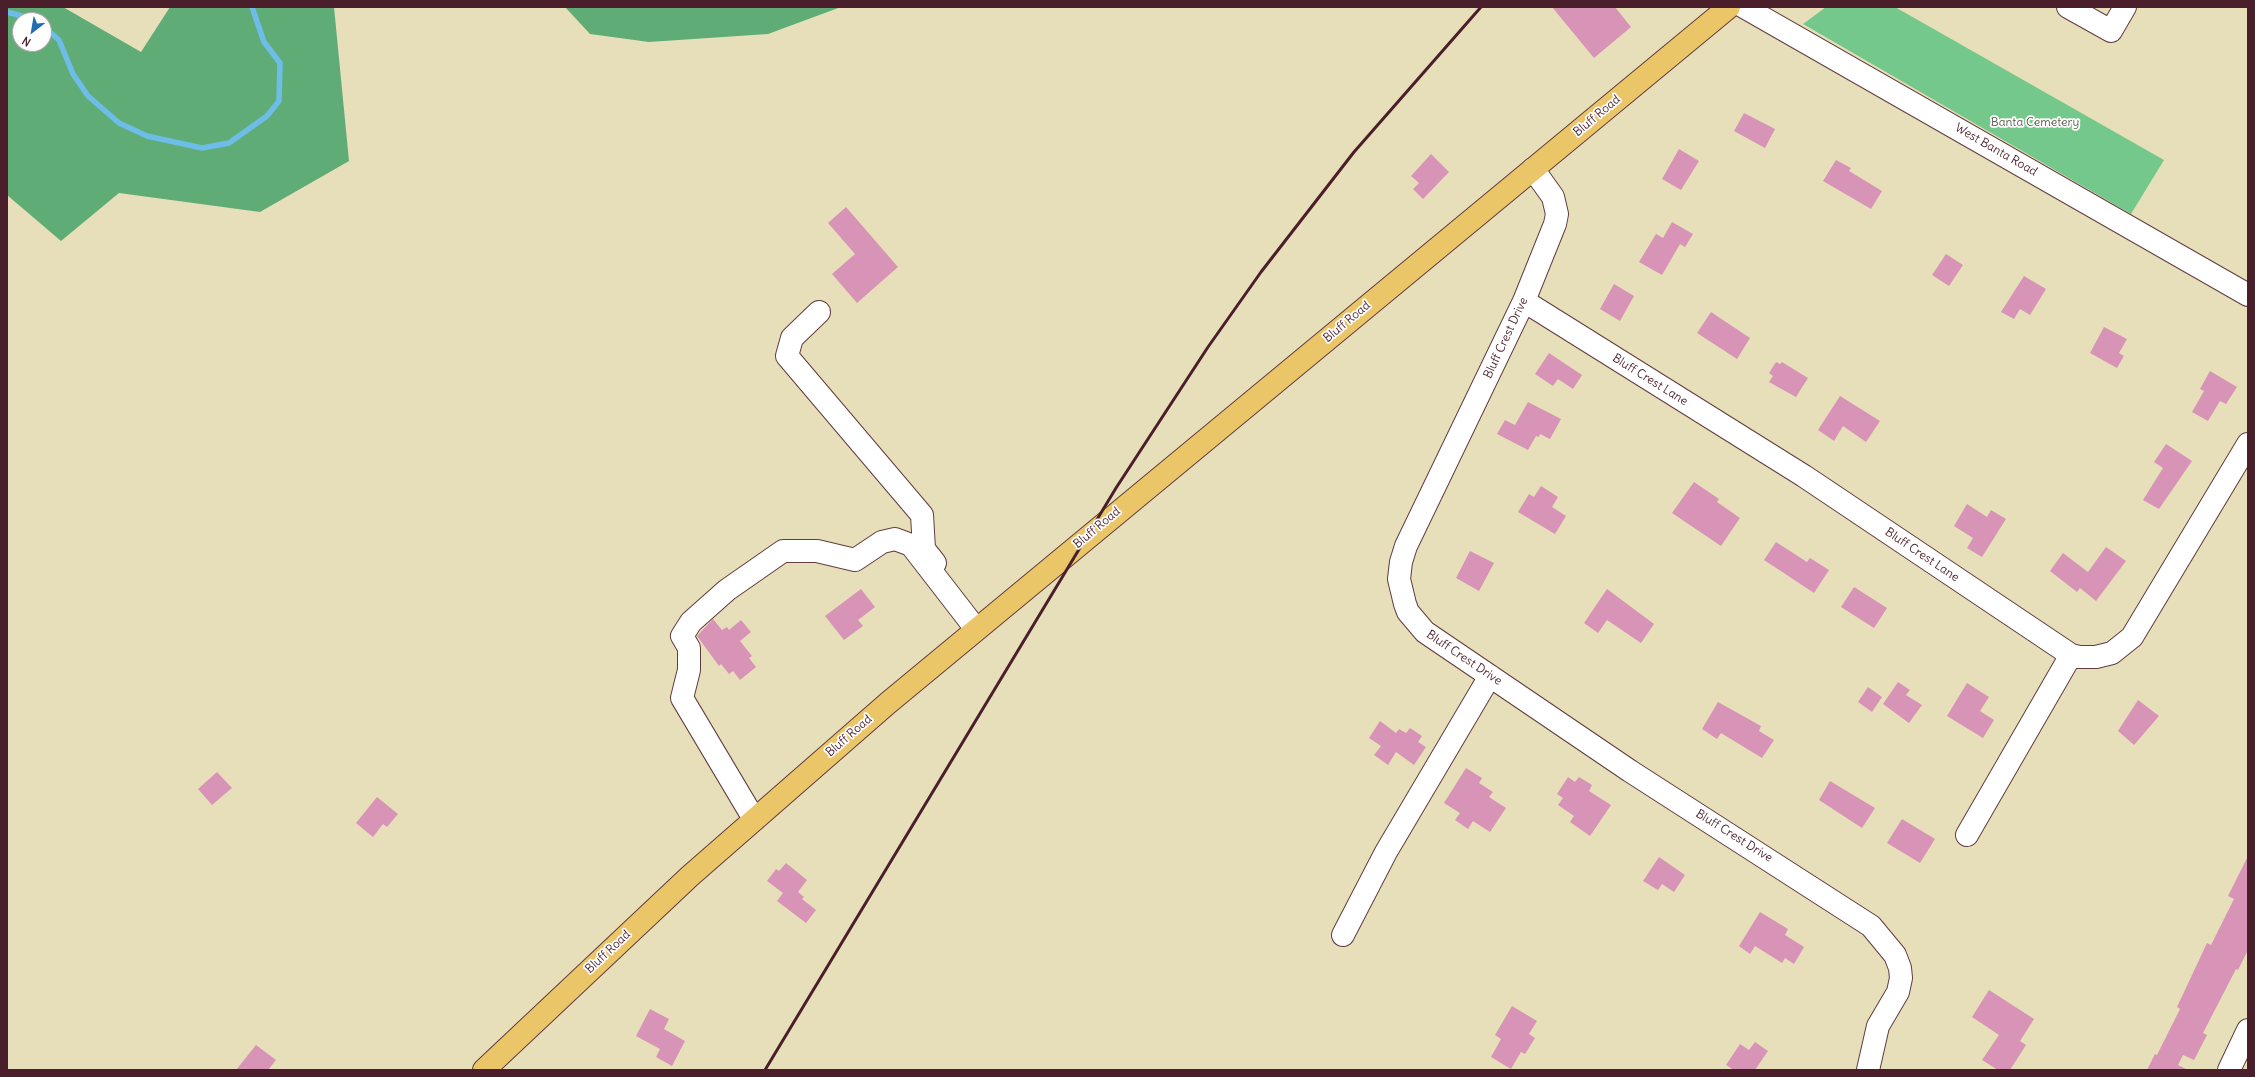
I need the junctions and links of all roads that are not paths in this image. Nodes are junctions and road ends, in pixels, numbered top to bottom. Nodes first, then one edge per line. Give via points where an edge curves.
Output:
1 (1729, 7) edge
2 (1744, 7) edge
3 (2068, 7) edge
4 (2125, 7) edge
5 (1533, 169) junction
6 (2248, 295) edge
7 (1524, 301) junction
8 (819, 312) dead end
9 (2248, 444) edge
10 (980, 626) junction
11 (2071, 655) junction
12 (1490, 676) junction
13 (754, 819) junction
14 (1967, 835) dead end
15 (1343, 935) dead end
16 (2248, 1030) edge
17 (484, 1070) edge
18 (1868, 1070) edge
19 (2229, 1070) edge

1 - 5 main road, Bluff Road
2 - 6 street, West Banta Road
3 - 4 street via 2111,31
5 - 7 street, Bluff Crest Drive via 1553,197 1557,214
5 - 10 main road, Bluff Road
7 - 11 street, Bluff Crest Lane via 1804,476
7 - 12 street, Bluff Crest Drive via 1406,546 1400,570 1402,596 1408,612 1419,625 1425,632
8 - 10 street via 792,338 787,356 922,515 924,549
9 - 11 street, Bluff Crest Lane via 2132,637 2120,648 2104,656 2087,658
10 - 13 main road, Bluff Road
10 - 13 street via 910,545 895,539 882,542 855,560 817,551 783,551 727,590 691,622 682,636 689,648 689,670 682,698
11 - 14 street
12 - 15 street via 1386,852
12 - 18 street, Bluff Crest Drive via 1630,770 1864,920 1886,942 1899,964 1901,982 1878,1026
13 - 17 main road, Bluff Road via 655,908
16 - 19 street

